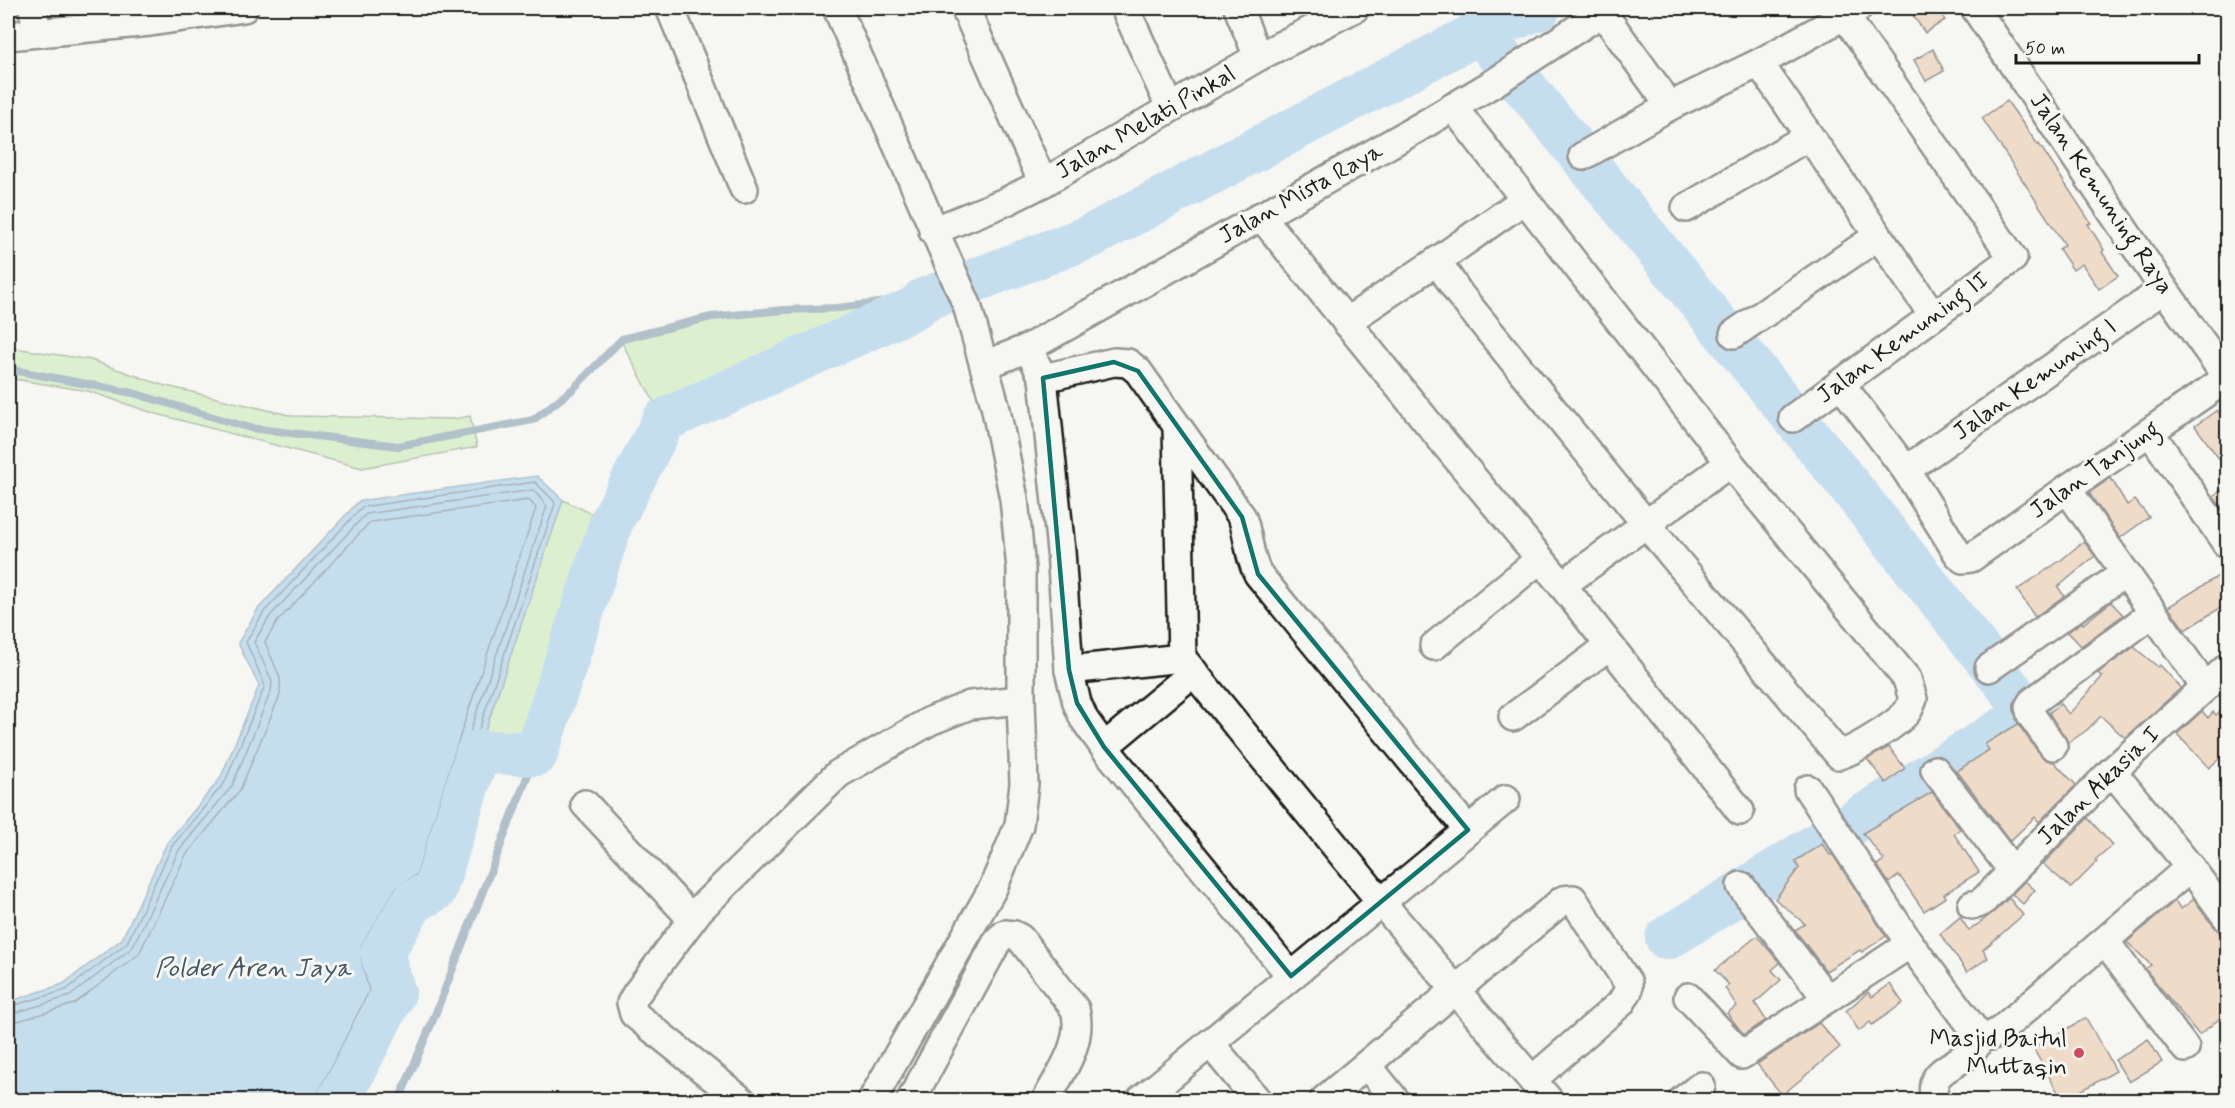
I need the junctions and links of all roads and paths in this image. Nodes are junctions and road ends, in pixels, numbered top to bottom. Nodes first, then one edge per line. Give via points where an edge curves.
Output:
1 (244, 8) edge
2 (670, 8) edge
3 (837, 8) edge
4 (965, 8) edge
5 (1125, 8) edge
6 (1238, 8) edge
7 (1352, 8) edge
8 (1975, 8) edge
9 (1606, 10) edge
10 (1851, 12) edge
11 (149, 15) edge
12 (35, 20) edge
13 (8, 36) edge
14 (1258, 57) junction
15 (1759, 63) junction
16 (1670, 106) junction
17 (1170, 107) junction
18 (1453, 107) junction
19 (1809, 136) junction
20 (1582, 156) dead end
21 (1043, 183) junction
22 (744, 189) dead end
23 (1524, 200) junction
24 (1686, 208) dead end
25 (1261, 216) junction
26 (933, 231) junction
27 (1878, 236) junction
28 (1437, 261) junction
29 (2164, 289) junction
30 (1932, 315) junction
31 (1346, 322) junction
32 (1734, 334) dead end
33 (1028, 348) junction
34 (985, 365) junction
35 (1043, 378) junction
36 (2227, 379) edge
37 (1840, 383) junction
38 (1793, 418) dead end
39 (1177, 427) junction
40 (2150, 432) junction
41 (1730, 463) junction
42 (1906, 470) junction
43 (2067, 489) junction
44 (1646, 524) junction
45 (2228, 546) edge
46 (1540, 559) junction
47 (2125, 573) junction
48 (1562, 585) junction
49 (2153, 613) junction
50 (1434, 646) dead end
51 (1610, 646) junction
52 (1188, 665) junction
53 (2228, 667) edge
54 (1989, 668) dead end
55 (1069, 670) junction
56 (2205, 687) junction
57 (1021, 700) junction
58 (1513, 717) dead end
59 (2053, 746) dead end
60 (1104, 747) junction
61 (1935, 770) dead end
62 (2112, 771) junction
63 (1808, 789) dead end
64 (1506, 799) dead end
65 (585, 804) dead end
66 (1740, 811) dead end
67 (1468, 830) junction
68 (2190, 867) junction
69 (2012, 870) junction
70 (1741, 886) dead end
71 (1381, 902) junction
72 (1972, 904) dead end
73 (692, 919) junction
74 (2228, 919) edge
75 (2105, 941) junction
76 (1910, 944) junction
77 (1291, 976) junction
78 (1455, 989) junction
79 (1688, 997) dead end
80 (1827, 999) junction
81 (1978, 1036) junction
82 (1210, 1043) junction
83 (2185, 1048) dead end
84 (1366, 1065) junction
85 (1541, 1090) edge
86 (741, 1101) edge
87 (872, 1101) edge
88 (911, 1101) edge
89 (1046, 1101) edge
90 (1141, 1101) edge
91 (1257, 1101) edge
92 (1324, 1101) edge
93 (1395, 1101) edge
94 (1935, 1101) edge

1 - 11 street
2 - 22 street
3 - 26 street
4 - 21 street
5 - 17 street
6 - 14 street
7 - 14 street, Jalan Melati Pinkal
8 - 29 street, Jalan Kemuning Raya
9 - 16 street
9 - 18 street, Jalan Mista Raya
10 - 15 street
10 - 30 street, Jalan Kemuning II via 2013,258
11 - 12 street
12 - 13 street
14 - 17 street, Jalan Melati Pinkal
15 - 16 street
15 - 19 street
16 - 20 street
17 - 21 street, Jalan Melati Pinkal
18 - 23 street
18 - 25 street, Jalan Mista Raya
19 - 24 street
19 - 27 street
21 - 26 street, Jalan Melati Pinkal
23 - 28 street
23 - 41 street
25 - 31 street
25 - 33 street, Jalan Mista Raya
26 - 34 street via 967,305
27 - 30 street
27 - 32 street
28 - 31 street
28 - 44 street via 1460,295
29 - 36 street, Jalan Kemuning Raya
29 - 42 street, Jalan Kemuning I
30 - 37 street, Jalan Kemuning II
31 - 46 street
33 - 34 street, Jalan Mista Raya
33 - 35 street
34 - 57 street via 1014,499 1021,569
35 - 39 street via 1114,362 1128,363 1138,371
35 - 55 street
36 - 40 street, Jalan Tanjung
37 - 38 street, Jalan Kemuning II
37 - 42 street
39 - 52 street
39 - 67 street via 1242,517 1258,574
40 - 43 street, Jalan Tanjung
40 - 45 street
41 - 44 street
41 - 44 street via 1907,679 1913,699 1906,712 1870,740 1839,755
42 - 43 street, Jalan Tanjung via 1963,559 1971,558
43 - 47 street
44 - 48 street
46 - 48 street
46 - 50 street
47 - 49 street
47 - 54 street
48 - 51 street
49 - 56 street
49 - 59 street via 2032,702 2031,715
51 - 58 street
51 - 66 street
52 - 55 street
52 - 60 street
52 - 71 street
53 - 56 street, Jalan Akasia I
55 - 60 street via 1084,719
56 - 62 street, Jalan Akasia I
57 - 73 street via 970,705 930,721 838,774
57 - 87 street via 1024,784 1019,825 993,888
60 - 77 street
61 - 69 street
62 - 68 street
62 - 69 street, Jalan Akasia I
63 - 76 street
64 - 67 street
65 - 73 street
67 - 71 street
68 - 74 street
68 - 75 street
69 - 72 street, Jalan Akasia I via 1984,900
70 - 80 street
71 - 77 street
71 - 78 street
73 - 86 street via 631,1003 634,1014
75 - 81 street via 2001,1030 1991,1036
75 - 83 street
76 - 80 street
76 - 81 street
77 - 82 street
78 - 84 street
78 - 85 street
78 - 85 street via 1563,900 1577,902 1628,983 1628,991
79 - 80 street via 1742,1055
81 - 94 street via 1975,1048 1935,1079
82 - 90 street
82 - 91 street
84 - 92 street
84 - 93 street
88 - 89 street via 998,940 1005,934 1020,938 1075,1009 1078,1022 1073,1047

